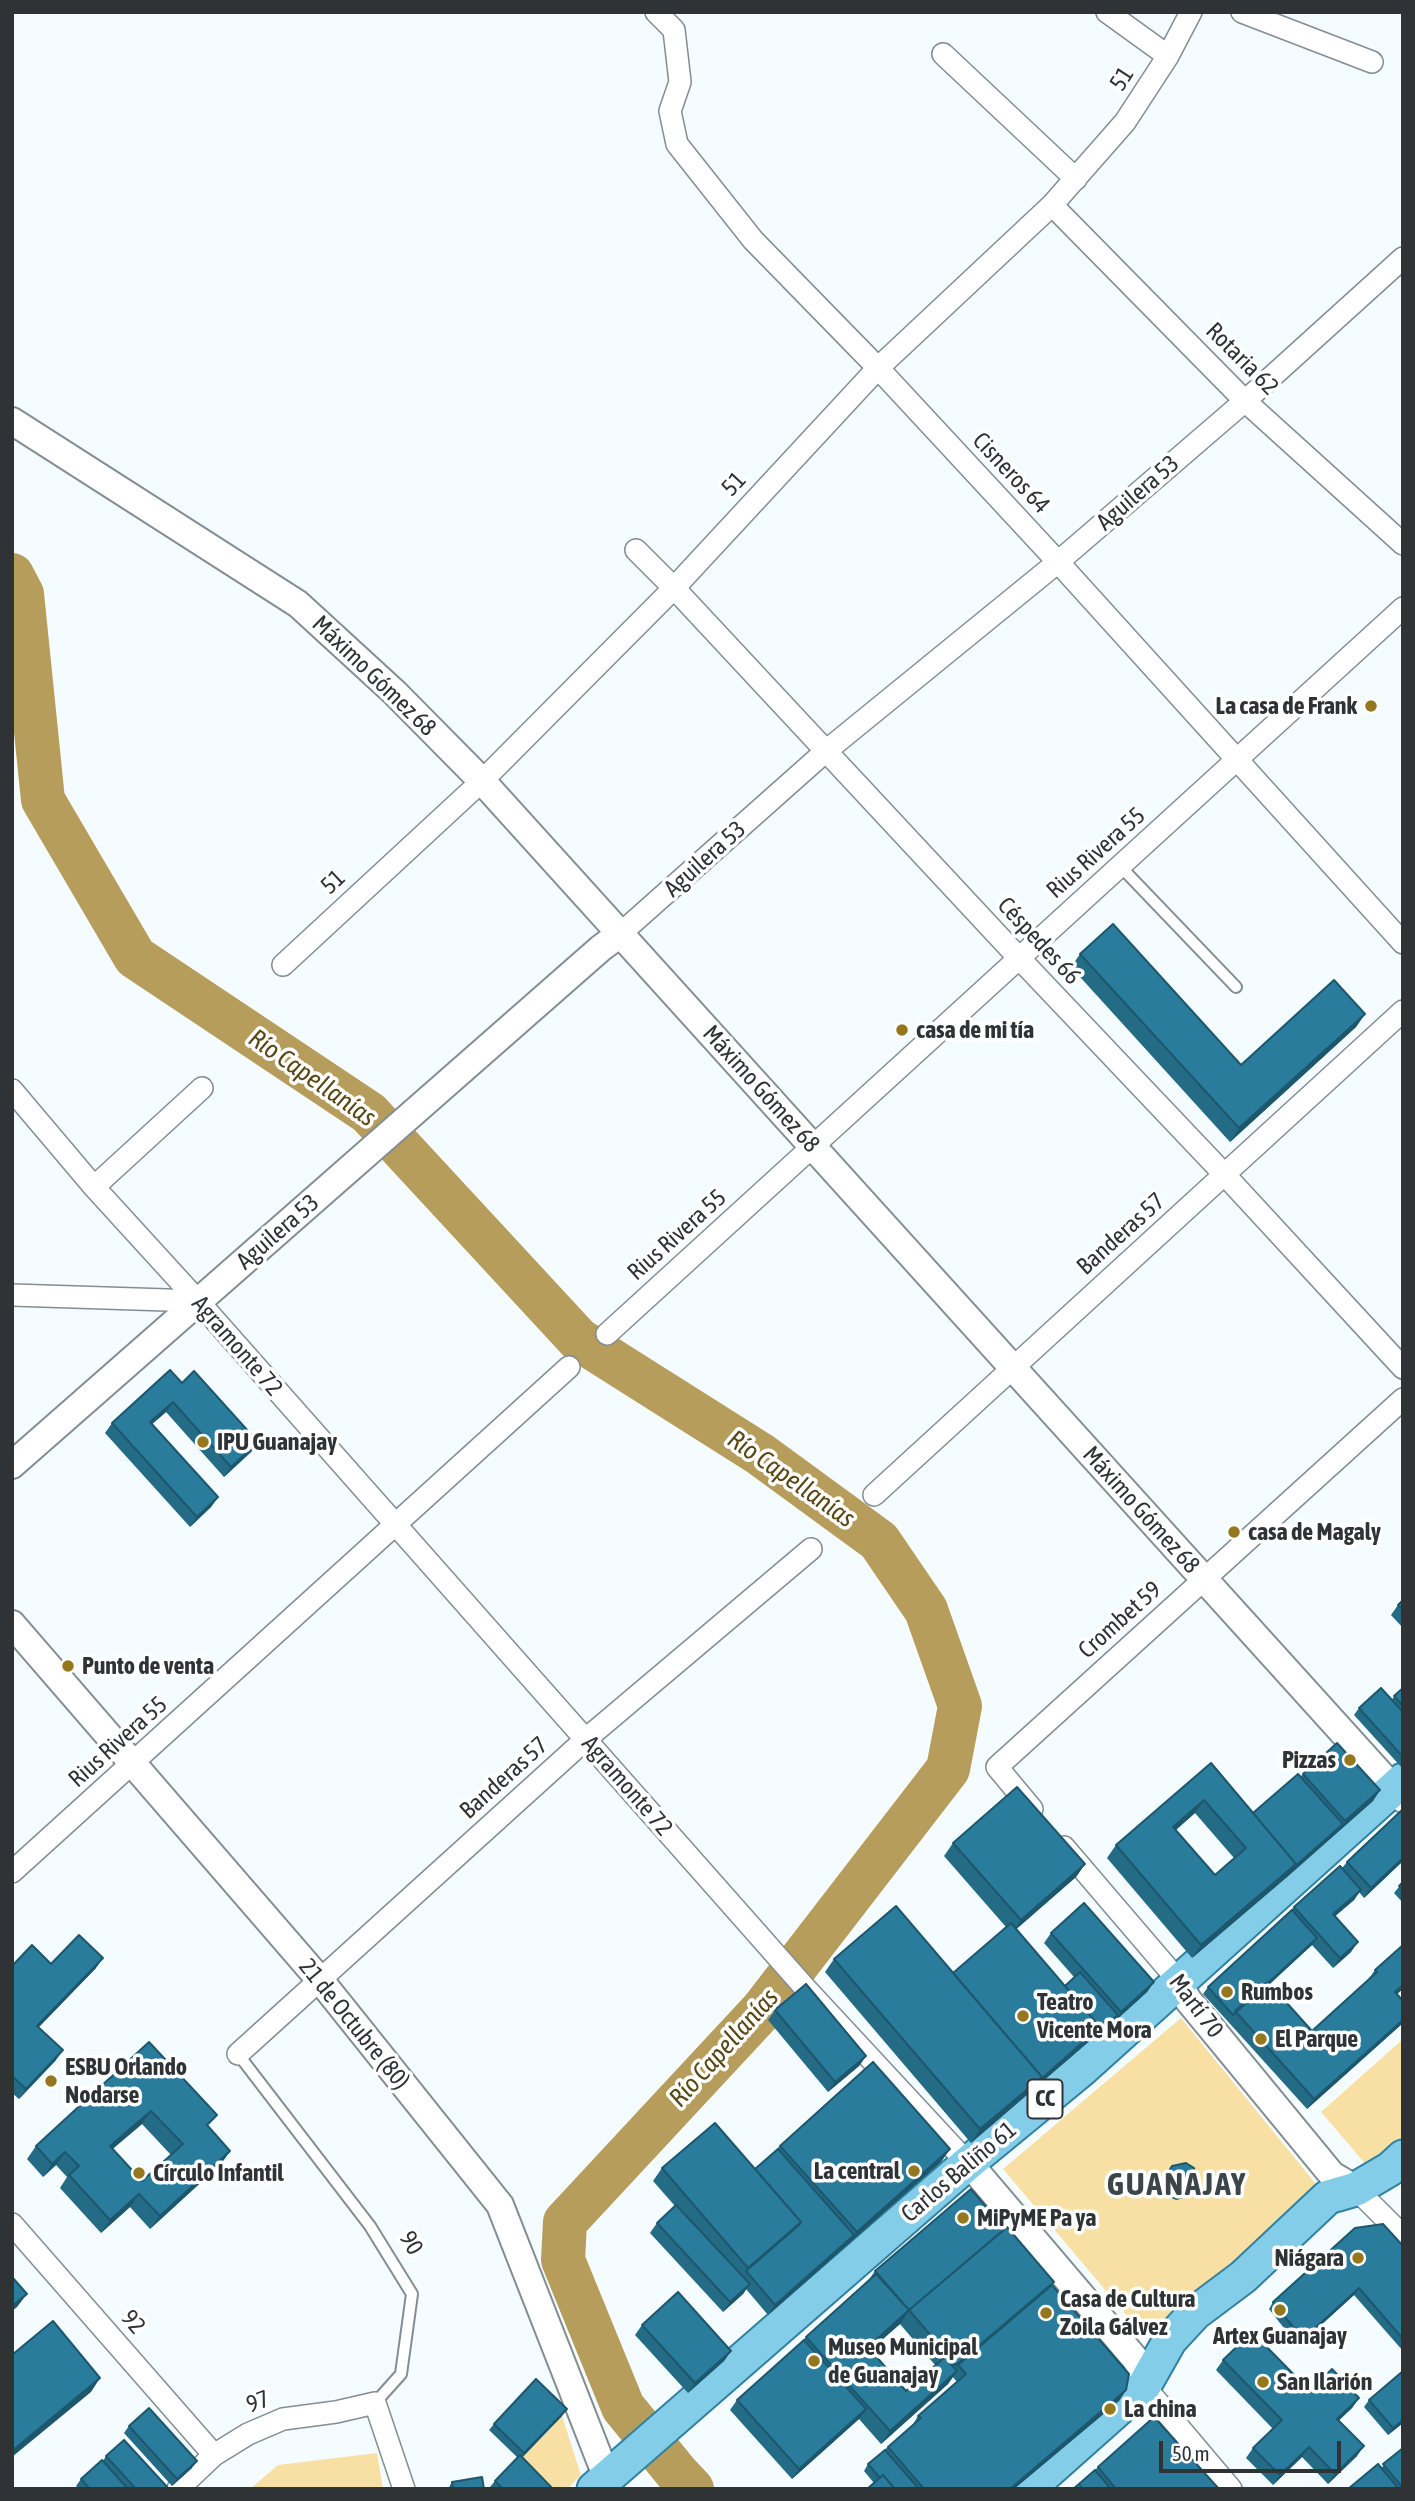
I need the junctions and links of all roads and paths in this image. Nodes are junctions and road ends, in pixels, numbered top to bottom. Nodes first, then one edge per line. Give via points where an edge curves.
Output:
1 (656, 12) edge
2 (1107, 12) edge
3 (1191, 12) edge
4 (1242, 12) edge
5 (943, 54) dead end
6 (1168, 57) junction
7 (1371, 62) dead end
8 (1076, 179) junction
9 (1052, 205) junction
10 (1403, 258) edge
11 (878, 368) junction
12 (1245, 401) junction
13 (12, 421) edge
14 (1403, 544) edge
15 (636, 550) dead end
16 (1058, 562) junction
17 (674, 588) junction
18 (1403, 608) edge
19 (826, 751) junction
20 (1236, 760) junction
21 (481, 781) junction
22 (1120, 866) junction
23 (620, 934) junction
24 (1403, 943) edge
25 (1019, 958) junction
26 (282, 965) dead end
27 (1236, 987) dead end
28 (1403, 1011) edge
29 (202, 1088) dead end
30 (12, 1090) edge
31 (813, 1146) junction
32 (1224, 1174) junction
33 (94, 1187) junction
34 (12, 1294) edge
35 (198, 1301) junction
36 (607, 1334) dead end
37 (569, 1367) dead end
38 (1013, 1368) junction
39 (1403, 1368) edge
40 (1403, 1399) edge
41 (12, 1465) edge
42 (874, 1495) dead end
43 (395, 1526) junction
44 (811, 1549) dead end
45 (1204, 1579) junction
46 (12, 1624) edge
47 (586, 1739) junction
48 (133, 1763) junction
49 (996, 1767) joint
50 (1400, 1789) edge
51 (15, 1862) edge
52 (320, 1980) junction
53 (1177, 1981) junction
54 (238, 2054) joint
55 (1403, 2157) edge
56 (973, 2169) junction
57 (1356, 2189) junction
58 (12, 2224) edge
59 (1403, 2236) edge
60 (1140, 2373) junction
61 (375, 2403) junction
62 (214, 2455) junction
63 (603, 2485) edge
64 (178, 2489) edge
65 (404, 2489) edge
66 (1028, 2489) edge
67 (1231, 2489) edge

1 - 11 street, Cisneros 64 via 674,30 680,82 670,111 677,144 753,240
2 - 6 street
3 - 6 street, 51
4 - 7 street
5 - 8 street
6 - 8 street, 51 via 1125,122
8 - 9 street, 51
9 - 11 street, 51
9 - 12 street, Rotaria 62
10 - 12 street, Aguilera 53
11 - 16 street, Cisneros 64
11 - 17 street, 51
12 - 14 street, Rotaria 62
12 - 16 street, Aguilera 53
13 - 21 street, Máximo Gómez 68 via 298,604
15 - 17 street, Céspedes 66
16 - 19 street, Aguilera 53
16 - 20 street, Cisneros 64
17 - 19 street, Céspedes 66
17 - 21 street, 51
18 - 20 street, Rius Rivera 55
19 - 23 street, Aguilera 53
19 - 25 street, Céspedes 66
20 - 22 street, Rius Rivera 55
20 - 24 street, Cisneros 64
21 - 23 street, Máximo Gómez 68
21 - 26 street, 51
22 - 25 street, Rius Rivera 55
22 - 27 lane
23 - 31 street, Máximo Gómez 68
23 - 35 street, Aguilera 53
25 - 31 street, Rius Rivera 55
25 - 32 street, Céspedes 66
28 - 32 street, Banderas 57
29 - 33 street
30 - 33 street, Agramonte 72
31 - 36 street, Rius Rivera 55
31 - 38 street, Máximo Gómez 68
32 - 38 street, Banderas 57
32 - 39 street, Céspedes 66
33 - 35 street, Agramonte 72
34 - 35 street
35 - 41 street, Aguilera 53
35 - 43 street, Agramonte 72
37 - 43 street, Rius Rivera 55
38 - 42 street, Banderas 57
38 - 45 street, Máximo Gómez 68
40 - 45 street, Crombet 59
43 - 47 street, Agramonte 72
43 - 48 street, Rius Rivera 55
44 - 47 street, Banderas 57
45 - 49 street, Crombet 59
45 - 50 street, Máximo Gómez 68
46 - 48 street, 21 de Octubre (80)
47 - 52 street, Banderas 57
47 - 56 street, Agramonte 72 via 807,1990
48 - 51 street, Rius Rivera 55
48 - 52 street, 21 de Octubre (80)
49 - 53 street, Martí 70
50 - 53 main road, Carlos Baliño 61 / CC
52 - 54 street, Banderas 57
52 - 63 street, 21 de Octubre (80) via 500,2205
53 - 56 main road, Carlos Baliño 61 / CC
53 - 57 street, Martí 70 via 1332,2175
54 - 61 lane, 90 via 370,2226 412,2294 401,2374
55 - 57 main road
56 - 60 street, Agramonte 72
56 - 63 main road, Carlos Baliño 61 / CC via 681,2411
57 - 59 street, Martí 70
57 - 60 main road via 1328,2197 1243,2277 1195,2313
58 - 62 street, 92
60 - 66 main road
60 - 67 street, Agramonte 72
61 - 62 street, 97 via 283,2419
61 - 65 street
62 - 64 street, 97

